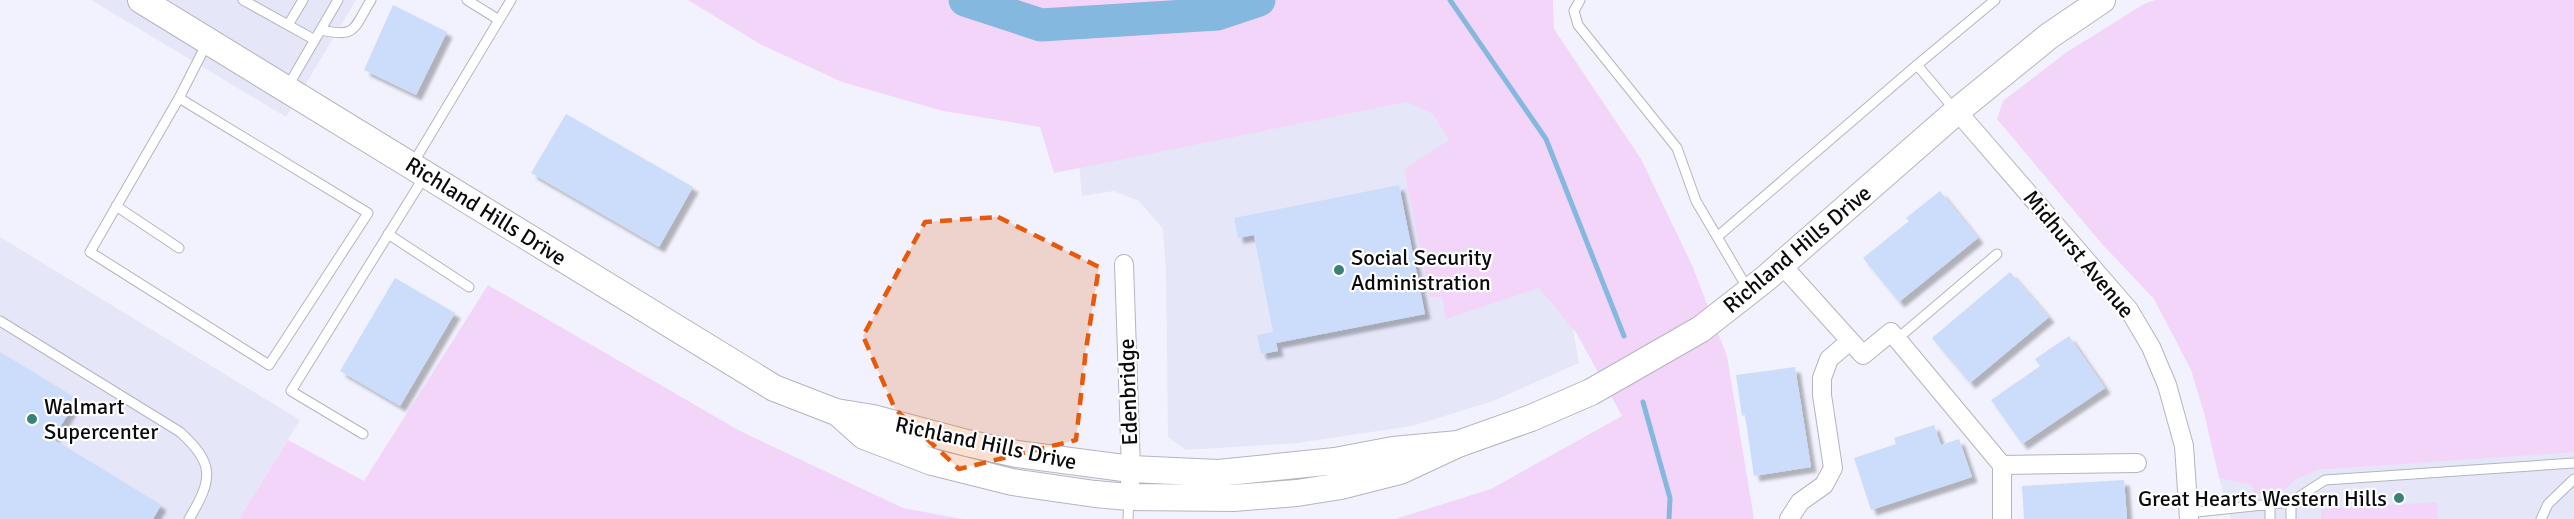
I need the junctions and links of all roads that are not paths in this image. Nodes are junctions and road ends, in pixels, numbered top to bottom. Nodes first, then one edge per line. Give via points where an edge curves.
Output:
1 (141, 0) edge
2 (243, 0) edge
3 (303, 0) edge
4 (338, 0) edge
5 (371, 0) edge
6 (468, 0) edge
7 (511, 0) edge
8 (1580, 0) edge
9 (1995, 0) edge
10 (2102, 0) edge
11 (499, 20) junction
12 (288, 25) junction
13 (321, 30) junction
14 (208, 40) junction
15 (315, 40) junction
16 (1917, 65) junction
17 (287, 88) junction
18 (179, 98) junction
19 (1957, 111) junction
20 (419, 170) junction
21 (116, 206) junction
22 (388, 234) junction
23 (1717, 237) junction
24 (179, 248) dead end
25 (1996, 254) dead end
26 (1124, 264) dead end
27 (1782, 265) junction
28 (469, 287) dead end
29 (1749, 292) junction
30 (0, 321) edge
31 (1897, 339) junction
32 (1850, 341) junction
33 (836, 412) junction
34 (363, 434) dead end
35 (1458, 444) junction
36 (2137, 463) dead end
37 (2574, 463) edge
38 (2002, 465) junction
39 (1131, 469) junction
40 (2574, 479) edge
41 (2291, 502) junction
42 (2270, 504) junction
43 (1129, 508) edge
44 (2188, 516) edge
45 (189, 519) edge
46 (1788, 519) edge
47 (2002, 519) edge
48 (2270, 519) edge
49 (2291, 519) edge
50 (2541, 519) edge

1 - 14 street, Richland Hills Drive
2 - 12 lane
3 - 12 lane
4 - 13 lane
5 - 13 lane via 351,31 343,35
6 - 11 lane
7 - 11 lane
8 - 23 lane via 1574,11 1578,25 1677,148 1696,201
9 - 16 lane
10 - 19 street, Richland Hills Drive via 2049,36
11 - 20 lane
12 - 15 lane
13 - 15 lane
14 - 17 street, Richland Hills Drive
14 - 18 lane
15 - 17 lane
16 - 19 lane
16 - 23 lane
17 - 20 street, Richland Hills Drive
18 - 21 lane
18 - 21 lane via 368,213 269,365 90,252
19 - 27 street, Richland Hills Drive
19 - 44 street, Midhurst Avenue via 2129,310 2151,347 2184,446
20 - 22 lane
20 - 33 street, Richland Hills Drive via 774,388
21 - 24 lane
22 - 28 lane
22 - 34 lane via 291,392
23 - 29 lane
25 - 31 lane
26 - 39 street, Edenbridge
27 - 29 street, Richland Hills Drive
27 - 32 street
29 - 35 street, Richland Hills Drive via 1701,328 1591,392
30 - 45 lane via 195,445 206,461 207,479
31 - 32 street via 1891,333 1863,355
31 - 38 street
32 - 46 street via 1829,359 1822,378 1833,468 1824,485 1800,502
33 - 39 street, Richland Hills Drive via 1017,454
33 - 43 street, Richland Hills Drive via 864,436 932,462
35 - 39 street, Richland Hills Drive via 1218,473
35 - 43 street, Richland Hills Drive via 1400,471 1341,486
36 - 38 street
37 - 41 lane via 2325,480
38 - 47 street
39 - 43 street, Edenbridge
40 - 50 lane via 2548,504
41 - 42 lane
41 - 49 lane
42 - 44 lane
42 - 48 lane

